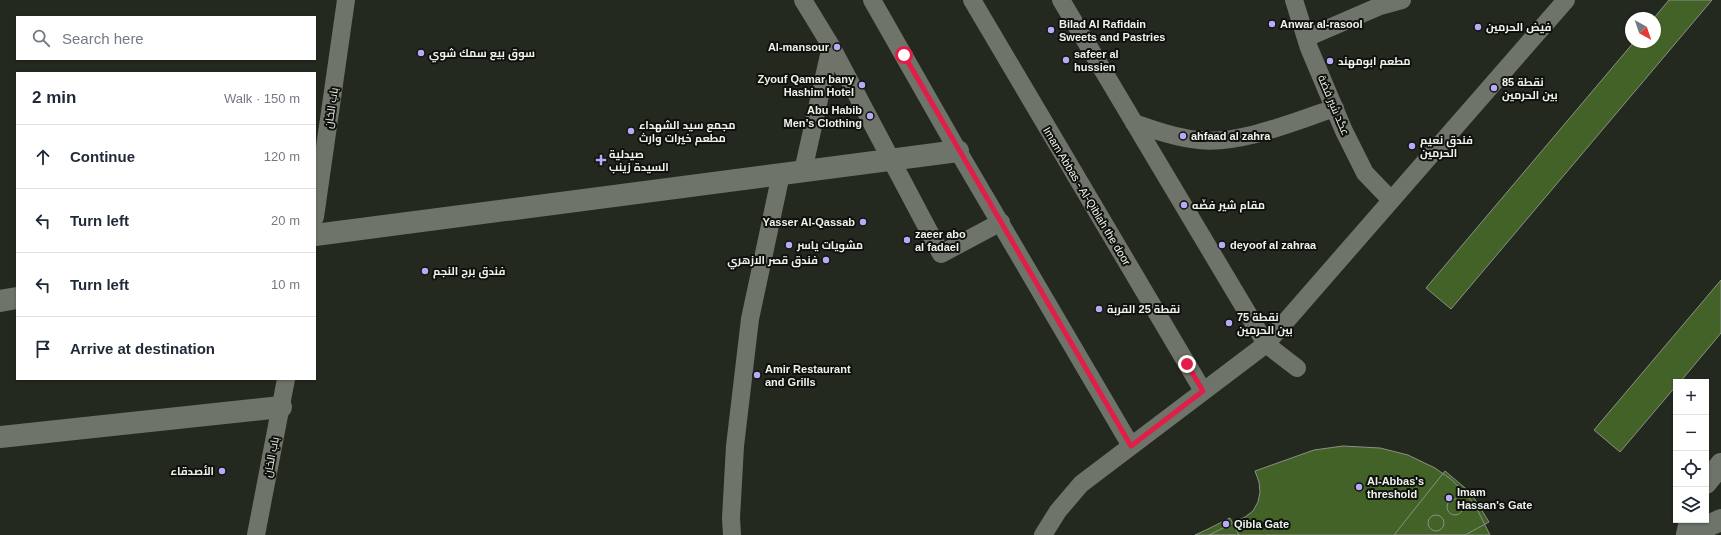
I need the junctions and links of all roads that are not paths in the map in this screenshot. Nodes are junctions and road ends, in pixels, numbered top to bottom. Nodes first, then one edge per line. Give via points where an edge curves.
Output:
1 (346, 0) edge
2 (803, 0) edge
3 (872, 0) edge
4 (972, 0) edge
5 (1061, 0) edge
6 (1294, 0) edge
7 (1402, 0) edge
8 (1560, 2) edge
9 (1306, 38) junction
10 (830, 46) junction
11 (1335, 108) junction
12 (1134, 122) junction
13 (958, 151) junction
14 (890, 160) junction
15 (804, 171) junction
16 (781, 174) junction
17 (1391, 200) junction
18 (316, 209) edge
19 (1001, 222) junction
20 (316, 235) edge
21 (16, 298) edge
22 (0, 300) edge
23 (1266, 344) junction
24 (1296, 368) dead end
25 (286, 380) edge
26 (1203, 391) junction
27 (281, 407) junction
28 (0, 437) edge
29 (1131, 446) junction
30 (1721, 464) edge
31 (1709, 479) edge
32 (1721, 520) edge
33 (1689, 523) edge
34 (256, 535) edge
35 (732, 535) edge
36 (1043, 535) edge
37 (1687, 535) edge

1 - 18 street, باب الخان
2 - 10 street
3 - 13 street
4 - 26 street, Imam Abbas - Al-Qiblah the door
5 - 12 street
6 - 9 street, عگد شير فضة
7 - 9 street via 1380,6
8 - 17 street
9 - 11 street, عگد شير فضة
10 - 14 street
10 - 15 street
11 - 12 street via 1233,139 1199,140
11 - 17 street, عگد شير فضة via 1365,173
12 - 23 street
13 - 14 street
13 - 19 street
14 - 15 street
14 - 19 street via 941,254
15 - 16 street
16 - 20 street
16 - 35 street via 750,319 735,446
17 - 23 street
19 - 29 street
21 - 22 street
23 - 24 street
23 - 26 street
25 - 27 street, باب الخان
26 - 29 street
27 - 28 street
27 - 34 street, باب الخان
29 - 36 street via 1081,484 1058,511
30 - 31 street
32 - 37 street
33 - 37 street

